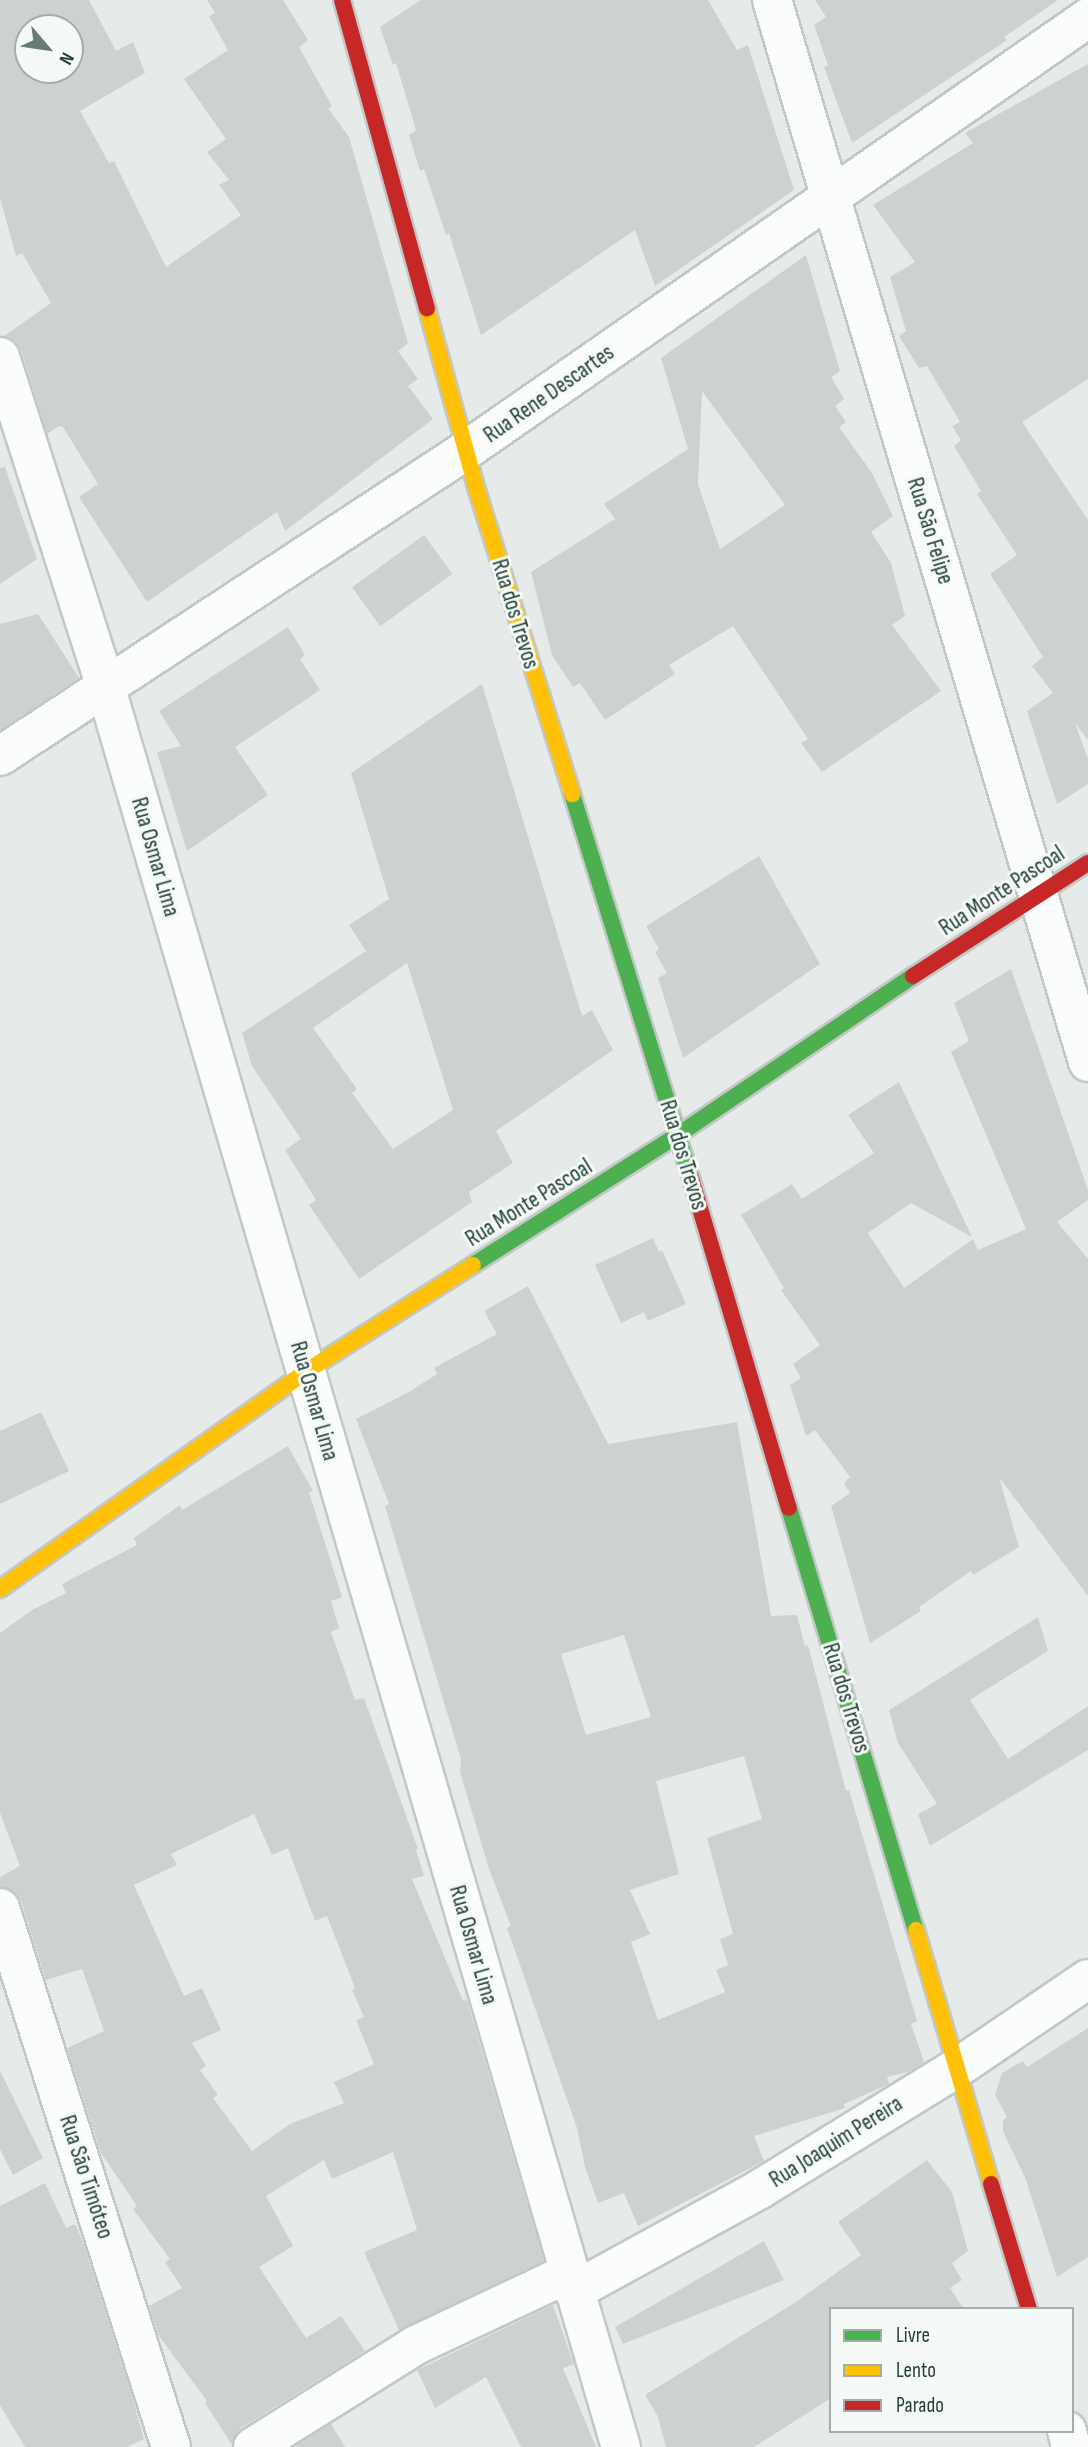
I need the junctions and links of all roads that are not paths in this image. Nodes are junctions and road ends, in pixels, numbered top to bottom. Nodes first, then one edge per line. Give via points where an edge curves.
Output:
1 (342, 0) edge
2 (772, 0) edge
3 (1088, 18) edge
4 (831, 199) junction
5 (0, 357) edge
6 (465, 451) junction
7 (105, 685) junction
8 (0, 756) edge
9 (1088, 863) edge
10 (1038, 894) junction
11 (1088, 1062) edge
12 (678, 1135) junction
13 (305, 1372) junction
14 (0, 1589) edge
15 (0, 1908) edge
16 (1088, 1979) edge
17 (957, 2068) junction
18 (572, 2282) junction
19 (1029, 2307) edge
20 (171, 2447) edge
21 (253, 2447) edge
22 (621, 2447) edge

1 - 6 street, Rua dos Trevos
2 - 4 street, Rua São Felipe
3 - 4 street, Rua Rene Descartes
4 - 6 street, Rua Rene Descartes
4 - 10 street, Rua São Felipe
5 - 7 street, Rua Osmar Lima
6 - 7 street, Rua Rene Descartes
6 - 12 street, Rua dos Trevos
7 - 8 street, Rua Rene Descartes
7 - 13 street, Rua Osmar Lima
9 - 10 street, Rua Monte Pascoal
10 - 11 street, Rua São Felipe
10 - 12 street, Rua Monte Pascoal
12 - 13 street, Rua Monte Pascoal
12 - 17 street, Rua dos Trevos
13 - 14 street, Rua Monte Pascoal
13 - 18 street, Rua Osmar Lima
15 - 20 street, Rua São Timóteo
16 - 17 street, Rua Joaquim Pereira
17 - 18 street, Rua Joaquim Pereira via 760,2189
17 - 19 street, Rua dos Trevos
18 - 21 street, Rua Joaquim Pereira via 416,2345
18 - 22 street, Rua Osmar Lima

